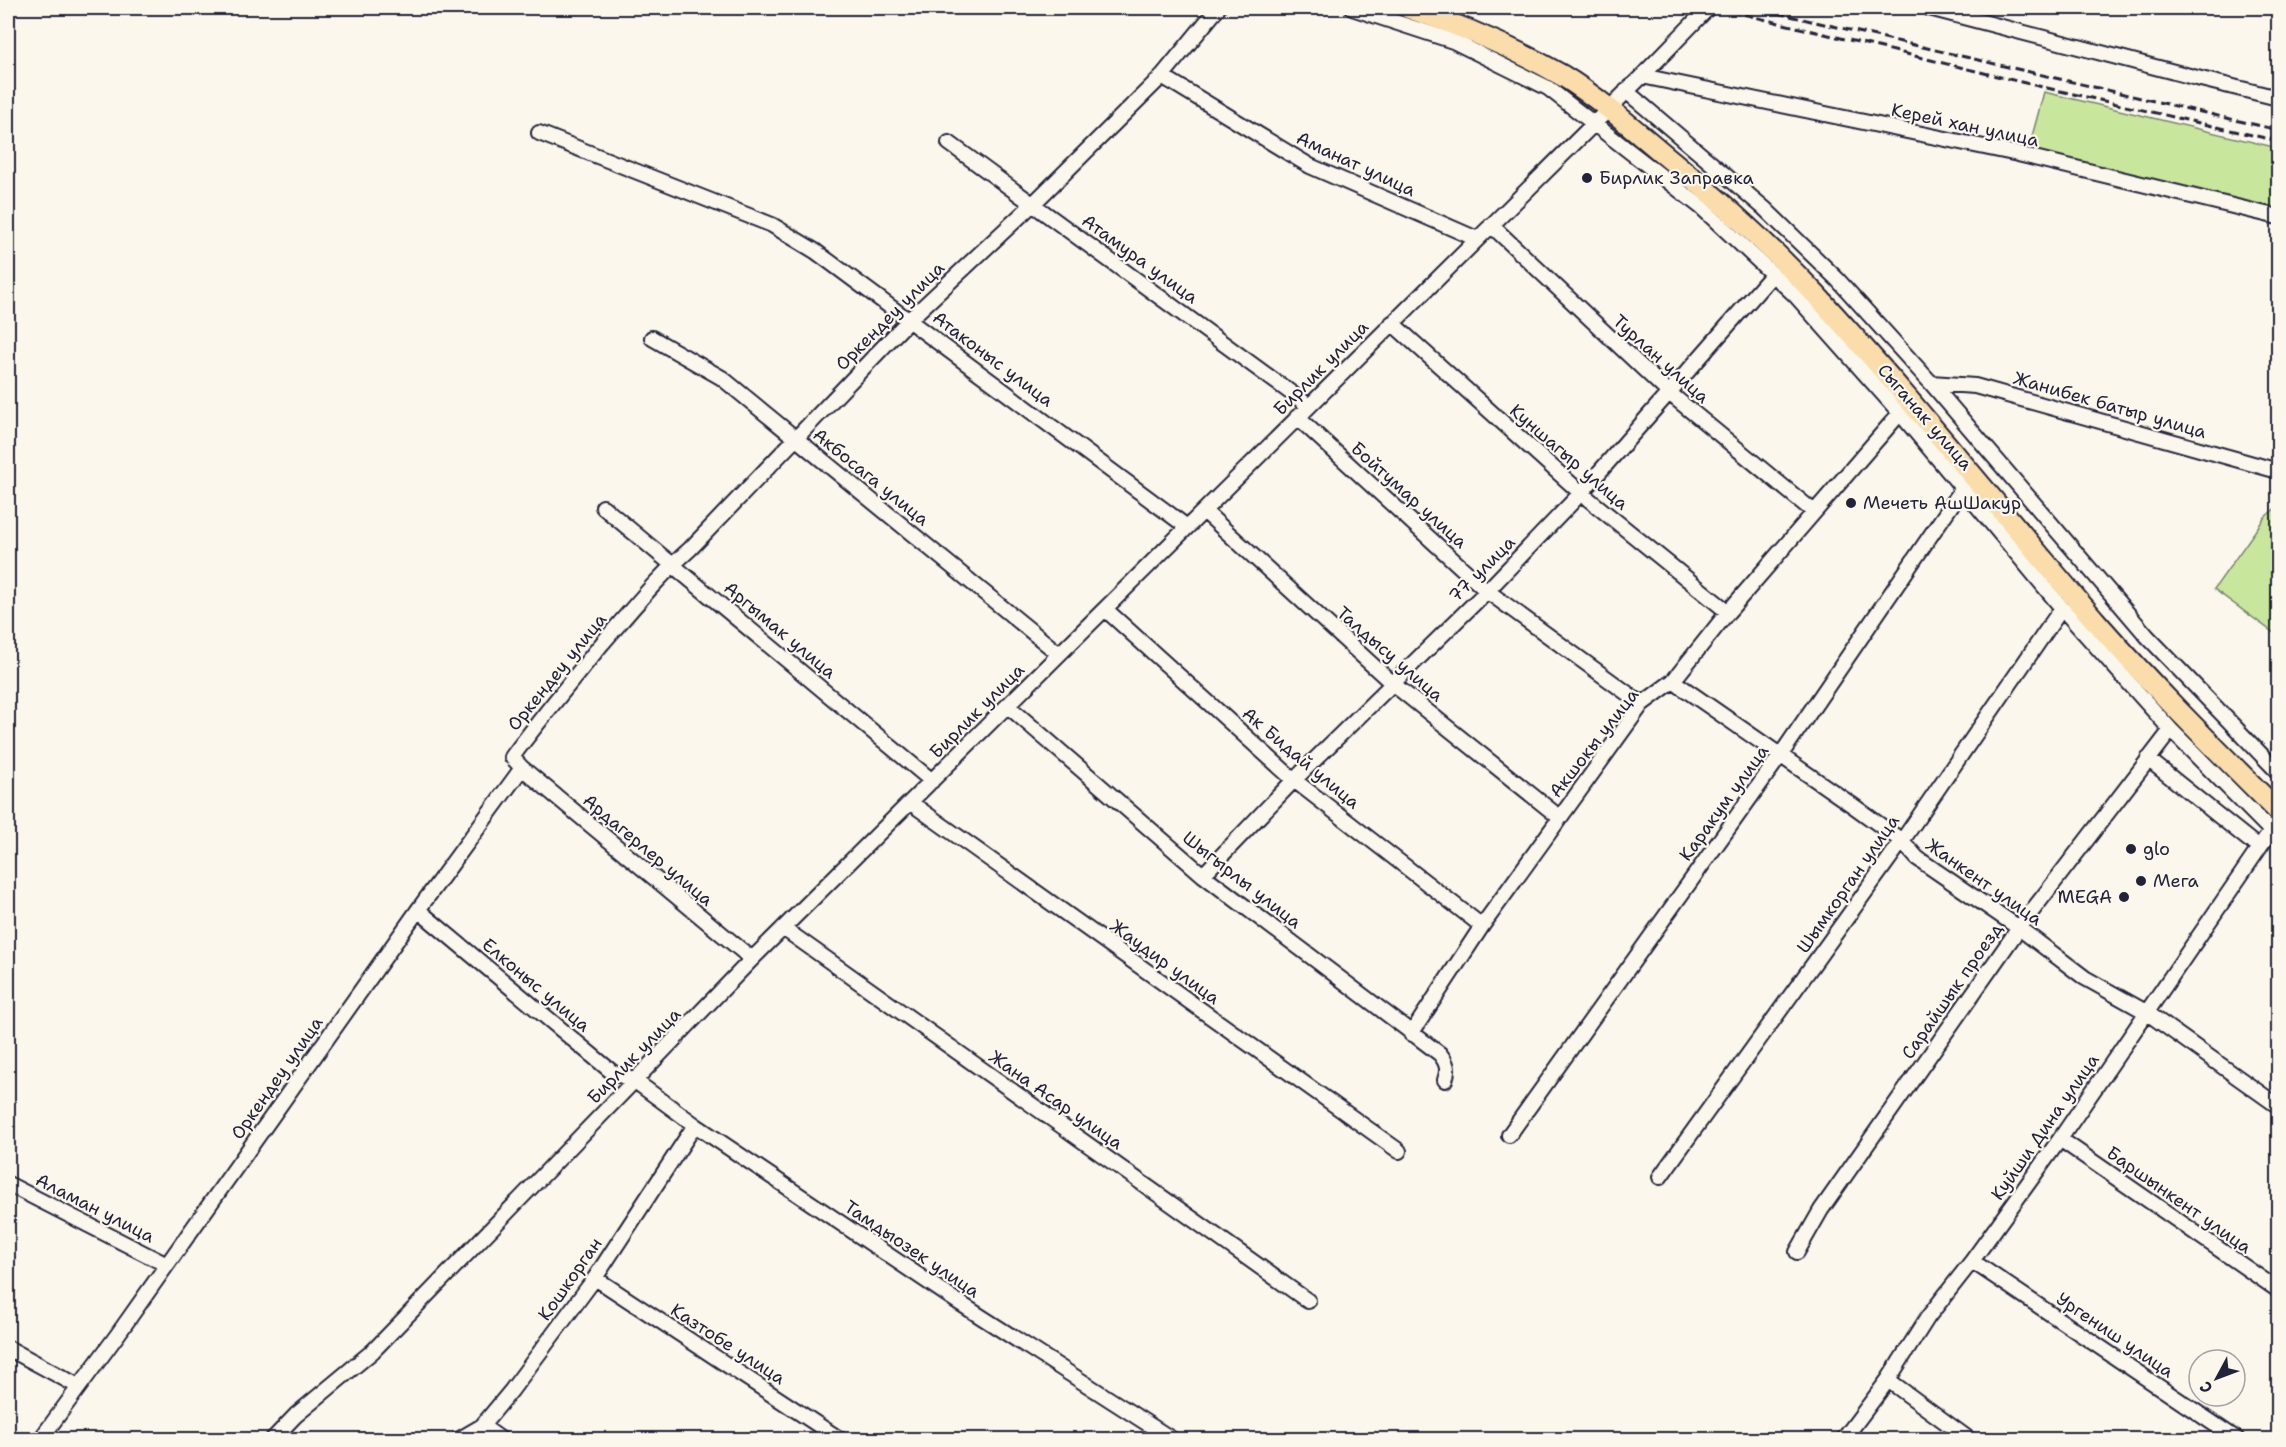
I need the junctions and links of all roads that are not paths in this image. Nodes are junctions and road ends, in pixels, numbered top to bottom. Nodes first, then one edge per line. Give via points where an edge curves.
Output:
1 (1218, 8) edge
2 (1352, 8) edge
3 (1409, 8) edge
4 (1446, 8) edge
5 (1708, 8) edge
6 (1929, 8) edge
7 (1162, 76) junction
8 (1642, 76) junction
9 (2278, 98) edge
10 (1618, 99) junction
11 (1593, 123) junction
12 (539, 133) dead end
13 (949, 143) dead end
14 (1034, 204) junction
15 (2278, 217) edge
16 (1491, 225) junction
17 (1477, 239) junction
18 (1773, 274) junction
19 (910, 320) junction
20 (1392, 323) junction
21 (652, 338) dead end
22 (1931, 383) junction
23 (1668, 392) junction
24 (1309, 406) junction
25 (1900, 413) junction
26 (1298, 417) junction
27 (795, 438) junction
28 (2278, 471) edge
29 (1963, 488) junction
30 (1581, 493) junction
31 (603, 507) dead end
32 (1204, 511) junction
33 (1814, 512) junction
34 (1187, 527) junction
35 (673, 564) junction
36 (1487, 591) junction
37 (2062, 608) junction
38 (1105, 609) junction
39 (1728, 612) junction
40 (1059, 654) junction
41 (1673, 681) junction
42 (1392, 683) junction
43 (1642, 704) junction
44 (1008, 706) junction
45 (2171, 730) junction
46 (1780, 756) junction
47 (2148, 759) junction
48 (522, 768) junction
49 (2278, 772) edge
50 (1294, 780) junction
51 (932, 781) junction
52 (2278, 795) edge
53 (911, 803) junction
54 (2278, 810) edge
55 (1559, 817) junction
56 (2275, 834) edge
57 (1902, 841) junction
58 (2259, 848) junction
59 (1203, 875) junction
60 (418, 910) junction
61 (1482, 926) junction
62 (783, 928) junction
63 (2019, 928) junction
64 (752, 959) junction
65 (2146, 1012) junction
66 (1411, 1034) junction
67 (1444, 1080) dead end
68 (635, 1081) junction
69 (2278, 1106) edge
70 (695, 1125) junction
71 (1509, 1135) dead end
72 (2060, 1139) junction
73 (1399, 1151) dead end
74 (1660, 1177) dead end
75 (8, 1184) edge
76 (1797, 1252) dead end
77 (1972, 1261) junction
78 (167, 1264) junction
79 (595, 1278) junction
80 (2278, 1290) edge
81 (1308, 1301) dead end
82 (8, 1348) edge
83 (1888, 1380) junction
84 (78, 1386) junction
85 (482, 1426) junction
86 (40, 1440) edge
87 (272, 1440) edge
88 (458, 1440) edge
89 (502, 1440) edge
90 (841, 1440) edge
91 (1173, 1440) edge
92 (1843, 1440) edge
93 (1970, 1440) edge
94 (2238, 1440) edge

1 - 7 street, Оркендеу улица
2 - 11 street, Сыганак улица via 1453,41 1548,88
3 - 10 highway via 1491,40
4 - 10 highway via 1535,46
5 - 8 street, Бирлик улица
6 - 9 street
7 - 14 street, Оркендеу улица
7 - 17 street, Аманат улица via 1310,166
8 - 10 street, Бирлик улица
8 - 15 street, Керей хан улица via 2018,154
10 - 11 street, Бирлик улица
10 - 22 street via 1764,208 1837,279
10 - 52 highway via 1754,215 1824,288 2107,618
10 - 54 highway via 1816,295 2099,625 2185,719
11 - 16 street, Бирлик улица
11 - 18 street, Сыганак улица via 1701,207
12 - 19 street, Атаконыс улица via 772,225
13 - 14 street, Атамура улица
14 - 19 street, Оркендеу улица
14 - 24 street, Атамура улица
16 - 17 street, Бирлик улица
16 - 23 street, Турлан улица
17 - 20 street, Бирлик улица
18 - 23 street, 77 улица
18 - 25 street, Сыганак улица
19 - 27 street, Оркендеу улица
19 - 34 street, Атаконыс улица
20 - 24 street, Бирлик улица
20 - 30 street, Куншагыр улица
21 - 27 street, Акбосага улица via 722,378
22 - 28 street, Жанибек батыр улица via 1975,386
22 - 49 street via 2147,636
23 - 30 street, 77 улица
23 - 33 street, Турлан улица
24 - 26 street, Бирлик улица
25 - 29 street, Сыганак улица
25 - 33 street, Акшокы улица
26 - 32 street, Бирлик улица
26 - 36 street, Бойтумар улица
27 - 35 street, Оркендеу улица
27 - 40 street, Акбосага улица
29 - 37 street, Сыганак улица
29 - 46 street, Каракум улица
30 - 36 street, 77 улица
30 - 39 street, Куншагыр улица
31 - 35 street, Аргымак улица
32 - 34 street, Бирлик улица
32 - 42 street, Талдысу улица
33 - 39 street, Акшокы улица
34 - 38 street, Бирлик улица
35 - 48 street, Оркендеу улица via 538,721 512,757
35 - 51 street, Аргымак улица
36 - 42 street, 77 улица
36 - 43 street, Бойтумар улица
37 - 45 street, Сыганак улица
37 - 57 street, Шымкорган улица
38 - 40 street, Бирлик улица
38 - 50 street, Ак Бидай улица
39 - 41 street, Акшокы улица
40 - 44 street, Бирлик улица
41 - 43 street, Акшокы улица
41 - 46 street, Жанкент улица
42 - 50 street, 77 улица
42 - 55 street, Талдысу улица
43 - 55 street, Акшокы улица
44 - 51 street, Бирлик улица
44 - 59 street, Шыгырлы улица
45 - 47 street, Сарайшык проезд
45 - 56 street, Сыганак улица
46 - 57 street, Жанкент улица
46 - 71 street, Каракум улица
47 - 58 street
47 - 63 street, Сарайшык проезд
48 - 60 street, Оркендеу улица
48 - 64 street, Ардагерлер улица
50 - 59 street, 77 улица
50 - 61 street, Ак Бидай улица
51 - 53 street, Бирлик улица
53 - 62 street, Бирлик улица
53 - 73 street, Жаудир улица
55 - 61 street, Акшокы улица
56 - 58 street, Куйши Дина улица
57 - 63 street, Жанкент улица via 1917,858
57 - 74 street, Шымкорган улица
58 - 65 street, Куйши Дина улица
59 - 66 street, Шыгырлы улица
60 - 68 street, Елконыс улица via 612,1072
60 - 78 street, Оркендеу улица
61 - 66 street, Акшокы улица
62 - 64 street, Бирлик улица
62 - 81 street, Жана Асар улица
63 - 65 street, Жанкент улица via 2085,978
63 - 76 street, Сарайшык проезд via 1821,1210
64 - 68 street, Бирлик улица
65 - 69 street, Жанкент улица
65 - 72 street, Куйши Дина улица
66 - 67 street, Шыгырлы улица via 1444,1060 1448,1072
68 - 70 street, Тамдыозек улица
68 - 87 street, Бирлик улица via 373,1351
70 - 79 street, Кошкорган
70 - 91 street, Тамдыозек улица via 955,1300
72 - 77 street, Куйши Дина улица
72 - 80 street, Баршынкент улица
75 - 78 street, Аламан улица
77 - 83 street, Куйши Дина улица via 1928,1317
77 - 94 street, Ургениш улица
78 - 84 street, Оркендеу улица
79 - 85 street, Кошкорган
79 - 90 street, Казтобе улица
82 - 84 street
83 - 92 street, Куйши Дина улица
83 - 93 street
84 - 86 street, Оркендеу улица
85 - 88 street, Кошкорган
85 - 89 street

